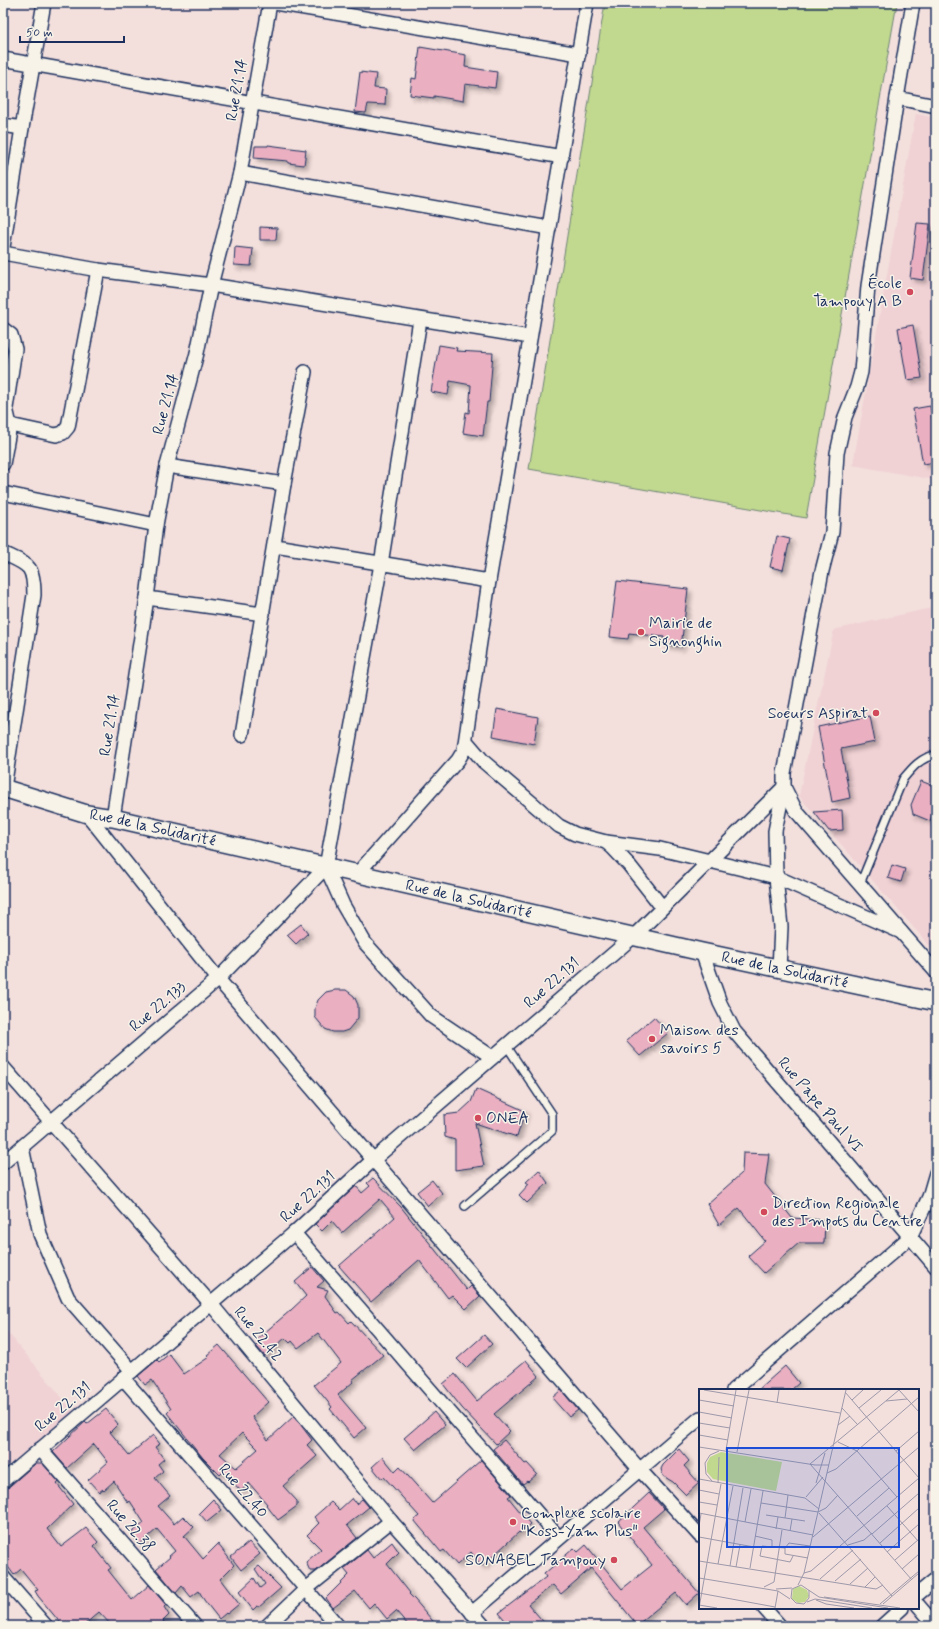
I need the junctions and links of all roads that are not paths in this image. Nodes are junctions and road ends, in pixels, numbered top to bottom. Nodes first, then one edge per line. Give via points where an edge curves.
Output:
1 (44, 3) edge
2 (270, 3) edge
3 (275, 3) edge
4 (588, 3) edge
5 (913, 3) edge
6 (579, 54) junction
7 (3, 59) edge
8 (34, 65) junction
9 (897, 98) junction
10 (253, 103) junction
11 (936, 106) edge
12 (3, 125) edge
13 (22, 128) junction
14 (562, 157) junction
15 (240, 173) junction
16 (549, 228) junction
17 (3, 247) edge
18 (3, 253) edge
19 (98, 270) junction
20 (211, 285) junction
21 (420, 320) junction
22 (3, 329) edge
23 (530, 338) junction
24 (305, 372) dead end
25 (10, 425) junction
26 (3, 464) edge
27 (167, 466) junction
28 (284, 484) junction
29 (3, 493) edge
30 (156, 525) junction
31 (275, 546) junction
32 (3, 553) edge
33 (381, 564) junction
34 (489, 581) junction
35 (147, 598) junction
36 (263, 614) junction
37 (242, 735) dead end
38 (466, 741) junction
39 (936, 755) edge
40 (784, 787) junction
41 (3, 788) edge
42 (87, 814) junction
43 (113, 818) junction
44 (606, 842) junction
45 (709, 861) junction
46 (326, 867) junction
47 (357, 874) junction
48 (776, 877) junction
49 (860, 884) junction
50 (662, 907) junction
51 (901, 932) junction
52 (634, 936) junction
53 (702, 952) junction
54 (779, 968) junction
55 (936, 972) edge
56 (218, 978) junction
57 (936, 1002) edge
58 (506, 1045) junction
59 (492, 1058) junction
60 (3, 1067) edge
61 (50, 1121) junction
62 (22, 1147) junction
63 (373, 1160) junction
64 (3, 1163) edge
65 (936, 1173) edge
66 (465, 1206) dead end
67 (294, 1233) junction
68 (910, 1237) junction
69 (936, 1266) edge
70 (211, 1304) junction
71 (127, 1375) junction
72 (734, 1389) edge
73 (699, 1419) edge
74 (40, 1449) junction
75 (640, 1470) junction
76 (3, 1481) edge
77 (390, 1521) junction
78 (699, 1535) edge
79 (559, 1538) junction
80 (3, 1577) edge
81 (936, 1579) edge
82 (306, 1589) junction
83 (919, 1593) edge
84 (919, 1606) edge
85 (765, 1609) edge
86 (901, 1609) edge
87 (472, 1613) junction
88 (46, 1626) edge
89 (195, 1626) edge
90 (267, 1626) edge
91 (338, 1626) edge
92 (484, 1626) edge
93 (780, 1626) edge
94 (882, 1626) edge
95 (936, 1626) edge

1 - 8 street
2 - 10 street, Rue 21.14
3 - 6 street
4 - 6 street
5 - 9 street
6 - 14 street
7 - 8 street
8 - 10 street
8 - 13 street
9 - 11 street
9 - 40 street via 868,286 861,372 845,417 837,453 832,532 822,571 784,773
10 - 14 street
10 - 15 street, Rue 21.14
12 - 13 street
13 - 17 street
14 - 16 street
15 - 16 street
15 - 20 street, Rue 21.14
16 - 23 street
18 - 19 street
19 - 20 street
19 - 25 street via 68,427 56,435
20 - 21 street
20 - 27 street, Rue 21.14 via 197,353
21 - 23 street
21 - 33 street
22 - 25 street via 11,334 15,349 6,408
23 - 34 street
24 - 28 street
25 - 26 street
27 - 28 street
27 - 30 street, Rue 21.14
28 - 31 street
29 - 30 street
30 - 35 street, Rue 21.14
31 - 33 street
31 - 36 street
32 - 41 street via 28,565 34,584
33 - 34 street
33 - 46 street
34 - 38 street
35 - 36 street
35 - 43 street, Rue 21.14
36 - 37 street
38 - 44 street via 484,762 560,826 575,834
38 - 47 street via 458,760
39 - 49 lane via 929,756 913,766 903,779
40 - 45 street, Rue 22.131
40 - 48 street via 774,831
40 - 49 street via 796,811
41 - 42 street, Rue de la Solidarité
42 - 43 street, Rue de la Solidarité
42 - 56 street
43 - 46 street, Rue de la Solidarité
44 - 45 street via 660,849
44 - 50 street via 629,865
45 - 48 street
45 - 50 street, Rue 22.131
46 - 47 street, Rue de la Solidarité
46 - 56 street, Rue 22.133
46 - 59 street via 343,905 365,943 431,1016
47 - 52 street, Rue de la Solidarité
48 - 51 street
48 - 54 street via 782,927
49 - 51 street
50 - 52 street, Rue 22.131
51 - 55 street
52 - 53 street, Rue de la Solidarité
52 - 58 street, Rue 22.131
53 - 54 street, Rue de la Solidarité
53 - 68 street, Rue Pape Paul VI via 720,1003 734,1031
54 - 57 street, Rue de la Solidarité
56 - 61 street, Rue 22.133
56 - 63 street
58 - 59 street, Rue 22.131
58 - 66 lane via 552,1114 552,1131
59 - 63 street, Rue 22.131
60 - 61 street, Rue 22.42
61 - 62 street, Rue 22.133
61 - 70 street, Rue 22.42
62 - 64 street, Rue 22.133
62 - 71 street, Rue 22.40 via 40,1234 68,1298
63 - 67 street, Rue 22.131
63 - 75 street
65 - 68 street via 929,1197
67 - 70 street, Rue 22.131
67 - 79 street
68 - 69 street, Rue Pape Paul VI
68 - 72 street
70 - 71 street, Rue 22.131
70 - 77 street, Rue 22.42
71 - 74 street, Rue 22.131
71 - 82 street, Rue 22.40
73 - 75 street
74 - 76 street, Rue 22.131
74 - 89 street, Rue 22.38
75 - 78 street
75 - 79 street
77 - 82 street
77 - 87 street, Rue 22.42
79 - 87 street
80 - 88 street
81 - 83 street
82 - 90 street
82 - 91 street, Rue 22.40
84 - 95 street
85 - 93 street
86 - 94 street
87 - 92 street, Rue 22.42

